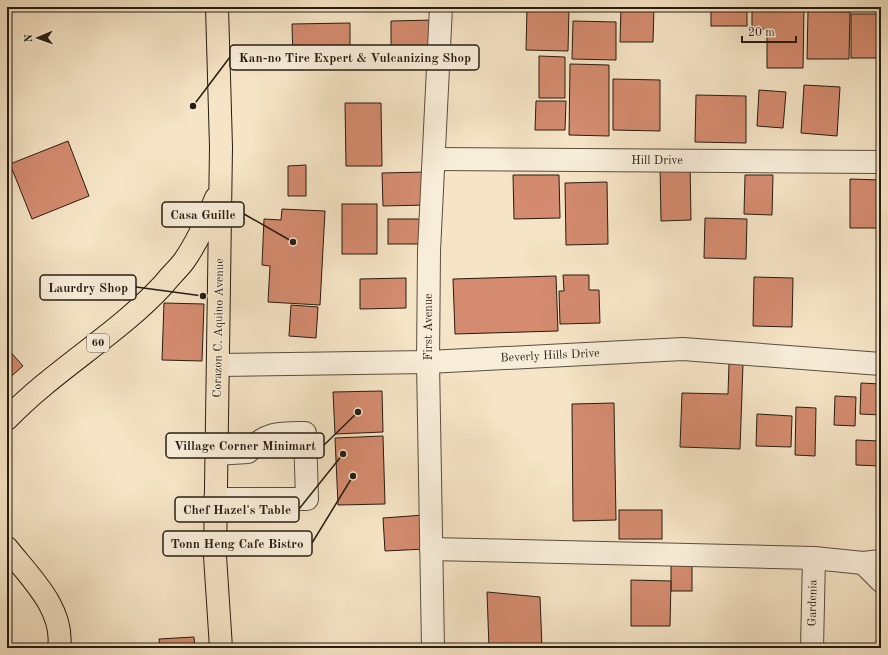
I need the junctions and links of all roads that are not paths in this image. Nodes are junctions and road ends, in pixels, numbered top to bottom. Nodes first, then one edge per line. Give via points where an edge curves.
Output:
1 (217, 7) edge
2 (441, 7) edge
3 (434, 160) junction
4 (881, 162) edge
5 (220, 166) junction
6 (183, 262) junction
7 (220, 283) junction
8 (428, 362) junction
9 (881, 364) edge
10 (218, 365) junction
11 (7, 419) edge
12 (216, 454) junction
13 (215, 499) junction
14 (7, 548) edge
15 (431, 549) junction
16 (814, 558) junction
17 (872, 562) edge
18 (881, 581) edge
19 (59, 648) edge
20 (221, 648) edge
21 (434, 648) edge
22 (812, 648) edge

1 - 5 main road, Corazon C. Aquino Avenue / 60
2 - 3 street, First Avenue
3 - 4 street, Hill Drive
3 - 8 street, First Avenue via 429,251
5 - 6 main road, 60 via 216,197 202,232
5 - 7 main road, Corazon C. Aquino Avenue / 60
6 - 7 main road via 195,257 206,258 215,267
6 - 11 main road, 60 via 125,322 25,401
7 - 10 main road, Corazon C. Aquino Avenue / 60
8 - 9 street, Beverly Hills Drive via 683,349
8 - 10 street, Beverly Hills Drive
8 - 15 street, First Avenue
10 - 12 main road, Corazon C. Aquino Avenue / 60
12 - 13 main road, Corazon C. Aquino Avenue / 60
12 - 13 street via 248,452 258,441 276,433 305,433 307,499
13 - 20 main road, Corazon C. Aquino Avenue / 60 via 215,556
14 - 19 main road via 44,595 53,612 60,630
15 - 16 street
15 - 21 street, First Avenue
16 - 17 street
16 - 22 street, Gardenia
17 - 18 street

